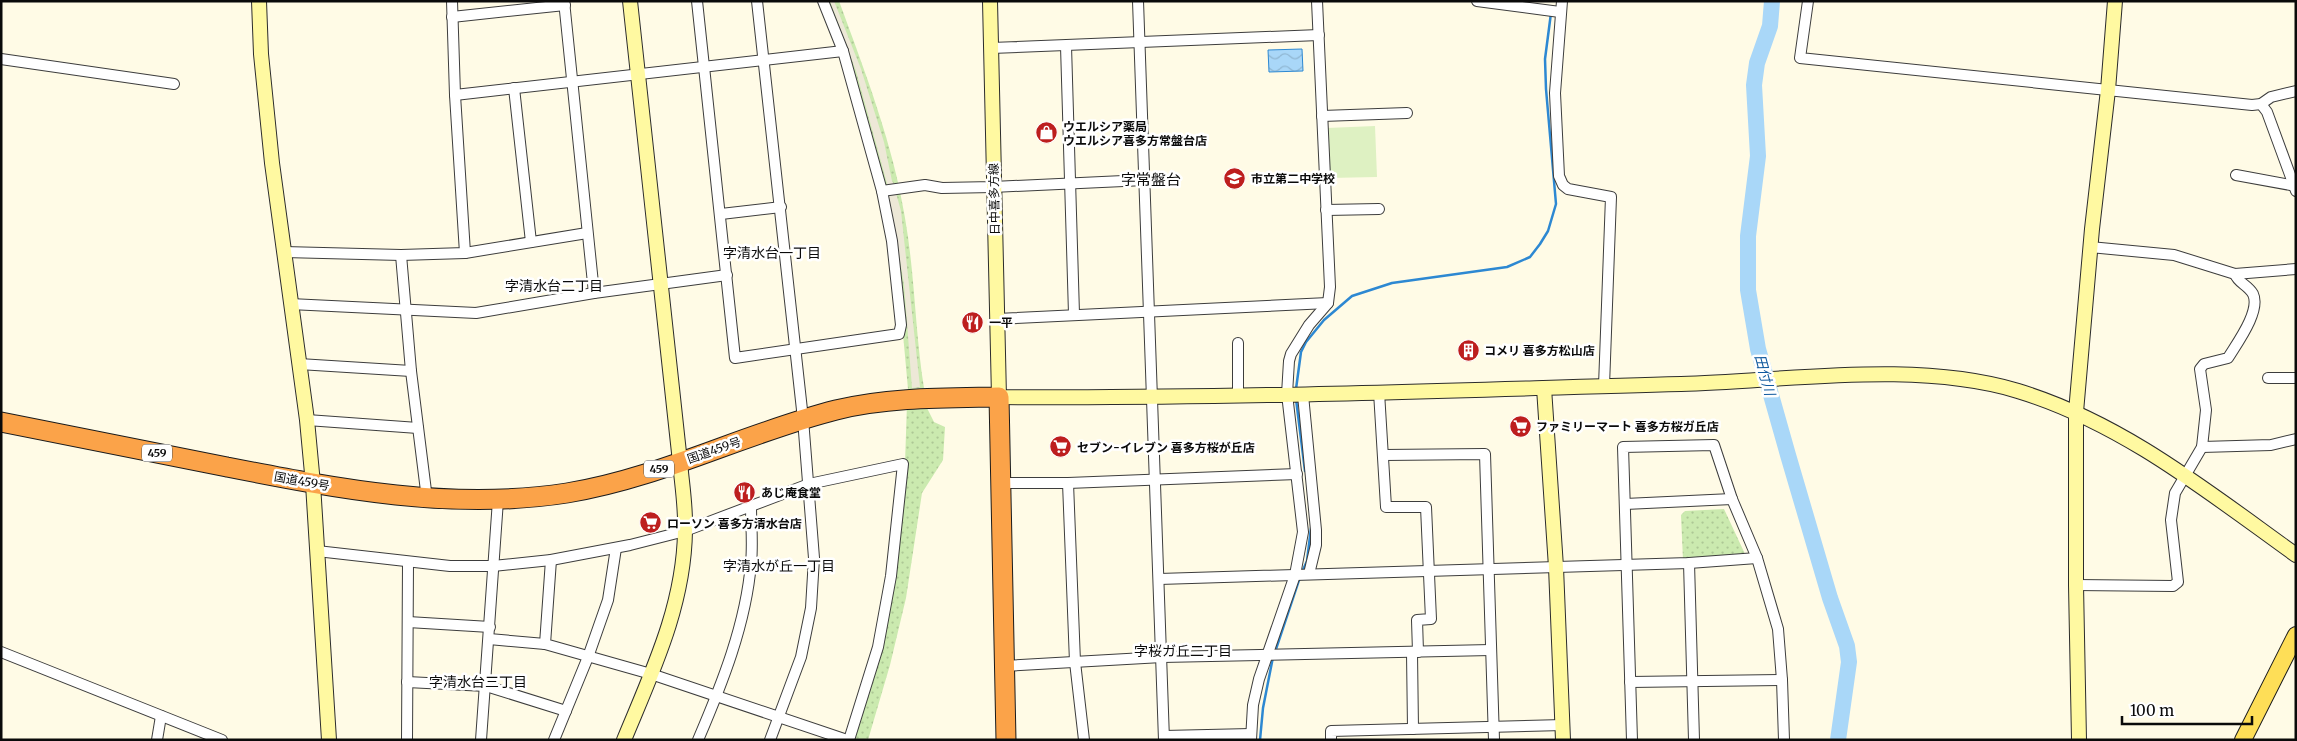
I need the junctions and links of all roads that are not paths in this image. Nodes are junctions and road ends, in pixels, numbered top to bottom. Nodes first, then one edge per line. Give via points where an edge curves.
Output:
1 (259, 1) edge
2 (452, 1) edge
3 (630, 1) edge
4 (697, 1) edge
5 (757, 1) edge
6 (824, 1) edge
7 (990, 1) edge
8 (1138, 1) edge
9 (1317, 1) edge
10 (1477, 1) edge
11 (1562, 1) edge
12 (1808, 1) edge
13 (2115, 1) edge
14 (564, 3) edge
15 (1560, 12) junction
16 (452, 17) junction
17 (1319, 35) junction
18 (1141, 41) junction
19 (1066, 46) junction
20 (991, 48) junction
21 (842, 51) junction
22 (1, 59) edge
23 (764, 62) junction
24 (704, 68) junction
25 (638, 76) junction
26 (572, 82) junction
27 (174, 84) dead end
28 (514, 88) junction
29 (2108, 90) junction
30 (2296, 91) edge
31 (455, 95) junction
32 (2261, 104) junction
33 (1407, 113) dead end
34 (1322, 116) junction
35 (2236, 175) dead end
36 (1145, 180) junction
37 (1071, 183) junction
38 (994, 187) junction
39 (2295, 187) edge
40 (882, 191) junction
41 (781, 207) junction
42 (1379, 209) dead end
43 (1326, 210) junction
44 (721, 214) junction
45 (587, 234) junction
46 (531, 242) junction
47 (2090, 247) junction
48 (284, 252) junction
49 (465, 253) junction
50 (401, 255) junction
51 (2296, 269) edge
52 (2235, 274) junction
53 (727, 275) junction
54 (660, 283) junction
55 (594, 293) junction
56 (290, 304) junction
57 (1328, 304) junction
58 (405, 311) junction
59 (1148, 311) junction
60 (1074, 314) junction
61 (997, 319) junction
62 (1238, 343) dead end
63 (795, 350) junction
64 (299, 364) junction
65 (411, 371) junction
66 (2268, 378) dead end
67 (2296, 378) edge
68 (1604, 386) junction
69 (1544, 388) junction
70 (1379, 392) junction
71 (1287, 394) junction
72 (1303, 395) junction
73 (1238, 396) junction
74 (999, 397) junction
75 (1152, 398) junction
76 (2076, 412) junction
77 (803, 419) junction
78 (307, 420) junction
79 (1, 422) edge
80 (418, 428) junction
81 (2296, 439) edge
82 (2202, 447) junction
83 (1384, 455) junction
84 (680, 462) junction
85 (1297, 474) junction
86 (2186, 476) junction
87 (1156, 479) junction
88 (1068, 483) junction
89 (313, 484) junction
90 (809, 484) junction
91 (999, 484) junction
92 (427, 499) junction
93 (498, 500) junction
94 (1732, 500) junction
95 (1625, 504) junction
96 (751, 506) junction
97 (685, 531) junction
98 (616, 548) junction
99 (317, 551) junction
100 (2296, 555) edge
101 (1757, 558) junction
102 (551, 560) junction
103 (1689, 563) junction
104 (408, 564) junction
105 (1627, 564) junction
106 (494, 566) junction
107 (1556, 567) junction
108 (1429, 569) junction
109 (1488, 569) junction
110 (1309, 574) junction
111 (1295, 575) junction
112 (1159, 579) junction
113 (2076, 585) junction
114 (408, 622) junction
115 (490, 627) junction
116 (2296, 635) edge
117 (489, 639) junction
118 (546, 644) junction
119 (1491, 650) junction
120 (1, 652) edge
121 (1415, 653) junction
122 (588, 657) junction
123 (1162, 657) junction
124 (1266, 657) junction
125 (1075, 662) junction
126 (1004, 666) junction
127 (651, 674) junction
128 (1782, 680) junction
129 (1692, 681) junction
130 (407, 682) junction
131 (1630, 682) junction
132 (486, 686) junction
133 (717, 696) junction
134 (566, 711) junction
135 (161, 716) junction
136 (779, 718) junction
137 (1563, 725) junction
138 (1494, 728) junction
139 (1413, 729) junction
140 (1251, 737) edge
141 (1164, 738) edge
142 (157, 740) edge
143 (222, 740) edge
144 (329, 740) edge
145 (407, 740) edge
146 (481, 740) edge
147 (554, 740) edge
148 (624, 740) edge
149 (698, 740) edge
150 (770, 740) edge
151 (848, 740) edge
152 (1006, 740) edge
153 (1084, 740) edge
154 (1331, 740) edge
155 (1494, 740) edge
156 (1563, 740) edge
157 (1632, 740) edge
158 (1694, 740) edge
159 (1784, 740) edge
160 (2079, 740) edge
161 (2243, 740) edge

1 - 48 street via 266,108
2 - 16 street
3 - 25 street
4 - 24 street
5 - 23 street
6 - 21 street
7 - 20 street, 日中喜多方線
8 - 18 street
9 - 17 street
10 - 15 street
11 - 15 street
12 - 29 street via 1800,58
13 - 29 street
14 - 16 street
14 - 26 street
15 - 68 street via 1556,93 1559,176 1568,189 1611,197
16 - 31 street
17 - 18 street
17 - 34 street
18 - 19 street
18 - 36 street
19 - 20 street
19 - 37 street
20 - 38 street, 日中喜多方線
21 - 23 street
21 - 40 street
22 - 27 street
23 - 24 street
23 - 41 street
24 - 25 street
24 - 44 street
25 - 26 street
25 - 54 street
26 - 28 street
26 - 45 street
28 - 31 street
28 - 46 street
29 - 32 street
29 - 47 street
30 - 32 street via 2271,97
31 - 49 street
32 - 39 street
33 - 34 street
34 - 43 street
35 - 39 street
36 - 37 street
36 - 59 street
37 - 38 street
37 - 60 street
38 - 40 street via 942,188 925,185
38 - 61 street, 日中喜多方線
40 - 63 street via 892,241 902,325 898,334
41 - 44 street
41 - 63 street
42 - 43 street
43 - 57 street
44 - 53 street
45 - 46 street
45 - 55 street
46 - 49 street
47 - 52 street via 2174,255
47 - 76 street
48 - 50 street
48 - 56 street
49 - 50 street
50 - 58 street
51 - 52 street
52 - 82 street via 2253,294 2255,307 2249,325 2228,358 2204,364 2200,369 2206,410
53 - 54 street
53 - 63 street via 734,358
54 - 55 street
54 - 84 street
55 - 58 street via 476,313
56 - 58 street
56 - 64 street
57 - 59 street
57 - 71 street via 1309,325 1291,354
58 - 65 street
59 - 60 street
59 - 75 street
60 - 61 street
61 - 74 street, 日中喜多方線
62 - 73 street
63 - 77 street
64 - 65 street
64 - 78 street
65 - 80 street
66 - 67 street
68 - 69 street
68 - 76 street via 1884,375 1952,378 2014,390
69 - 70 street
69 - 107 street
70 - 72 street
70 - 83 street
71 - 72 street
71 - 73 street
71 - 85 street
72 - 110 street via 1316,530
73 - 75 street
74 - 75 street
74 - 77 highway, 国道459号 / 459 via 876,403
74 - 91 highway
75 - 87 street
76 - 86 street
76 - 113 street
77 - 84 highway, 国道459号 / 459
77 - 90 street
78 - 80 street
78 - 89 street
79 - 89 highway, 国道459号 / 459
80 - 92 street
81 - 82 street via 2270,445
82 - 86 street
83 - 108 street via 1386,507 1426,507
83 - 109 street via 1485,454
84 - 93 highway, 国道459号 / 459 via 568,493
84 - 97 street
85 - 87 street
85 - 111 street via 1304,524
86 - 100 street
86 - 113 street via 2175,493 2171,520 2178,576 2176,585
87 - 88 street
87 - 112 street
88 - 91 street
88 - 125 street
89 - 92 highway, 国道459号 / 459
89 - 99 street
90 - 96 street
90 - 136 street via 814,540 811,608 801,657
90 - 151 street via 903,464 891,576 878,647
91 - 126 highway
92 - 93 highway, 国道459号 / 459
93 - 106 street
94 - 95 street
94 - 95 street via 1714,444 1623,447
94 - 101 street
95 - 105 street
96 - 97 street
96 - 133 street via 751,563 745,601
97 - 98 street
97 - 127 street via 675,609
98 - 102 street
98 - 122 street via 608,600
99 - 104 street
99 - 144 street
101 - 103 street
101 - 128 street via 1778,629
102 - 106 street
102 - 118 street
103 - 105 street
103 - 129 street
104 - 106 street
104 - 114 street
105 - 107 street
105 - 131 street
106 - 115 street
107 - 109 street
107 - 137 street
108 - 109 street
108 - 110 street
108 - 121 street via 1431,619 1417,620
109 - 119 street
110 - 111 street
111 - 112 street
111 - 124 street
112 - 123 street
113 - 160 street
114 - 115 street
114 - 130 street
115 - 117 street
116 - 161 main road
117 - 118 street
117 - 132 street
118 - 122 street
119 - 121 street
119 - 138 street
120 - 135 street
121 - 124 street
121 - 139 street
122 - 127 street
122 - 134 street
123 - 124 street
123 - 125 street
123 - 141 street
124 - 140 street via 1253,705
125 - 126 street
125 - 153 street
126 - 152 highway
127 - 133 street
127 - 148 street
128 - 129 street
128 - 159 street
129 - 131 street
129 - 158 street
130 - 132 street
130 - 145 street
131 - 157 street
132 - 134 street
132 - 146 street
133 - 136 street
133 - 149 street
134 - 147 street
135 - 142 street
135 - 143 street
136 - 150 street
136 - 151 street
137 - 138 street
137 - 156 street
138 - 139 street
138 - 155 street
139 - 154 street via 1330,731
140 - 141 street

